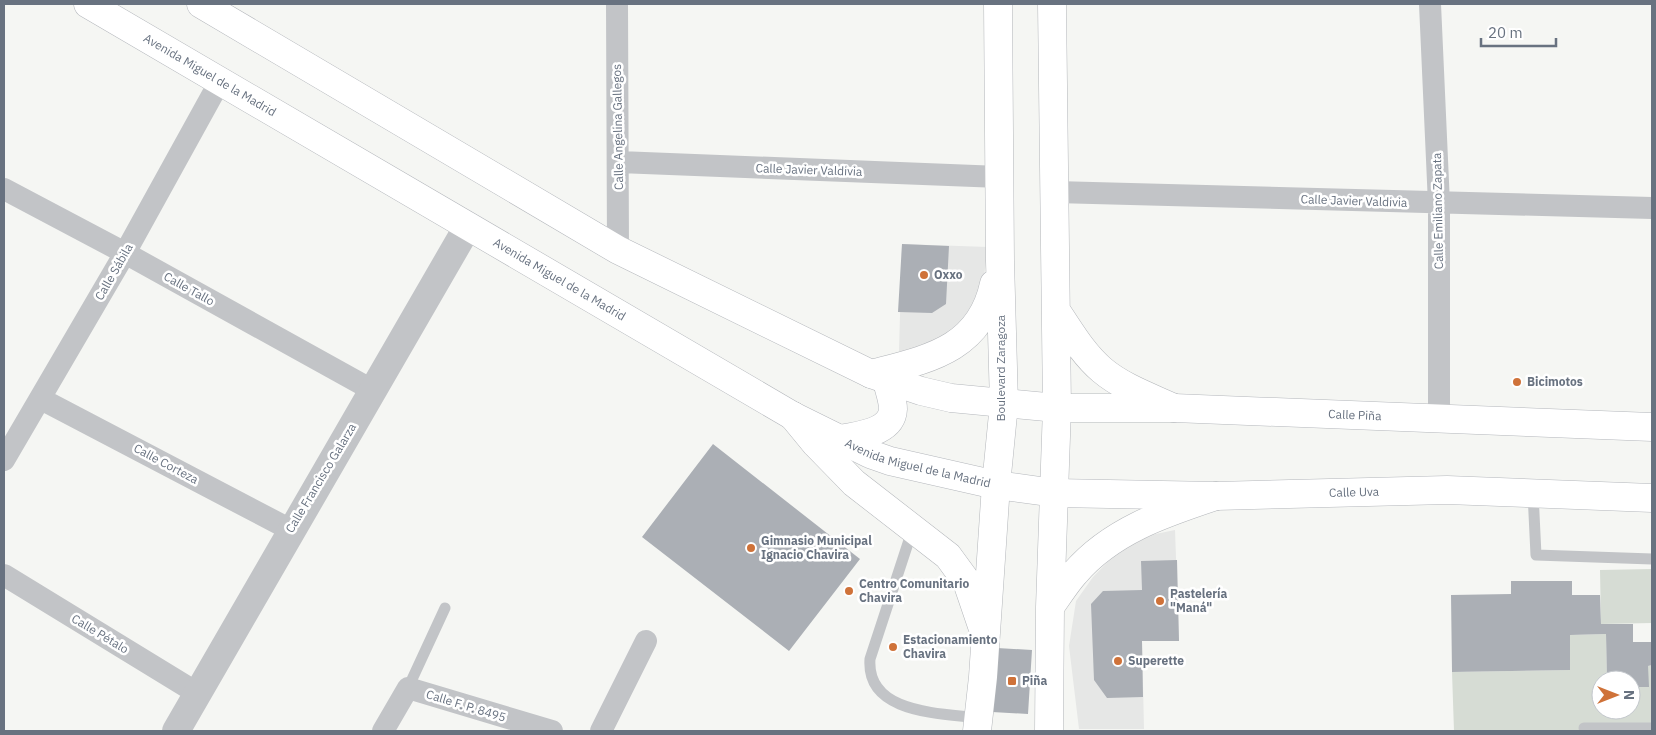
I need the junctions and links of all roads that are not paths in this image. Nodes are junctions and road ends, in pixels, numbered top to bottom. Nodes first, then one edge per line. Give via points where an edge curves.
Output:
1 (88, 4) edge
2 (201, 4) edge
3 (617, 4) edge
4 (998, 4) edge
5 (1052, 4) edge
6 (1430, 4) edge
7 (220, 81) junction
8 (619, 162) junction
9 (1000, 177) junction
10 (4, 189) edge
11 (1055, 192) junction
12 (1440, 204) junction
13 (1652, 208) edge
14 (468, 226) junction
15 (618, 250) junction
16 (125, 253) junction
17 (1000, 261) junction
18 (1057, 312) junction
19 (879, 378) junction
20 (374, 391) junction
21 (41, 399) junction
22 (1004, 404) junction
23 (1057, 408) junction
24 (1174, 408) junction
25 (793, 416) junction
26 (1440, 419) junction
27 (1652, 428) edge
28 (841, 439) junction
29 (7, 448) edge
30 (996, 485) junction
31 (1055, 493) junction
32 (1533, 493) junction
33 (1216, 496) junction
34 (1652, 498) edge
35 (913, 528) junction
36 (290, 530) junction
37 (1652, 559) edge
38 (4, 575) edge
39 (1050, 607) junction
40 (445, 608) dead end
41 (986, 637) junction
42 (646, 641) dead end
43 (408, 688) junction
44 (197, 693) junction
45 (978, 724) edge
46 (1584, 728) dead end
47 (1652, 728) edge
48 (176, 731) edge
49 (383, 731) edge
50 (552, 731) edge
51 (601, 731) edge
52 (1049, 731) edge

1 - 7 main road, Avenida Miguel de la Madrid
2 - 15 main road
3 - 8 street, Calle Angelina Gallegos
4 - 9 main road, Boulevard Zaragoza
5 - 11 main road
6 - 12 street, Calle Emiliano Zapata
7 - 14 main road, Avenida Miguel de la Madrid
7 - 16 street, Calle Sábila
8 - 9 street, Calle Javier Valdivia
8 - 15 street, Calle Angelina Gallegos
9 - 17 main road, Boulevard Zaragoza
10 - 16 street, Calle Tallo
11 - 12 street, Calle Javier Valdivia
11 - 18 main road
12 - 13 street, Calle Javier Valdivia
12 - 26 street, Calle Emiliano Zapata
14 - 20 street, Calle Francisco Galarza
14 - 25 main road, Avenida Miguel de la Madrid
15 - 19 main road
16 - 20 street, Calle Tallo
16 - 21 street, Calle Sábila
17 - 19 main road via 988,310 967,336 930,359
17 - 22 main road, Boulevard Zaragoza
18 - 23 main road
18 - 24 main road via 1102,370
19 - 22 main road via 951,398
19 - 28 main road via 893,406 886,424 872,432
20 - 36 street, Calle Francisco Galarza
21 - 29 street, Calle Sábila
21 - 36 street, Calle Corteza
22 - 23 main road
22 - 30 main road, Boulevard Zaragoza
23 - 24 main road, Calle Piña
23 - 31 main road
24 - 26 main road, Calle Piña
25 - 28 main road, Avenida Miguel de la Madrid
25 - 35 main road via 854,483
26 - 27 main road, Calle Piña
28 - 30 main road, Avenida Miguel de la Madrid via 890,461
30 - 31 main road, Avenida Miguel de la Madrid
30 - 41 main road, Boulevard Zaragoza
31 - 33 main road, Calle Uva
31 - 39 main road
32 - 33 main road, Calle Uva via 1446,490
32 - 34 main road, Calle Uva
32 - 37 lane via 1536,555
33 - 39 main road via 1157,516 1125,532 1075,572
35 - 41 main road via 960,570
35 - 45 lane via 870,660 869,673 872,682 896,703
36 - 44 street, Calle Francisco Galarza
38 - 44 street, Calle Pétalo
39 - 52 main road
40 - 43 lane
41 - 45 main road, Boulevard Zaragoza
42 - 51 street
43 - 49 street
43 - 50 street, Calle F. P. 8495
44 - 48 street, Calle Francisco Galarza
46 - 47 lane

